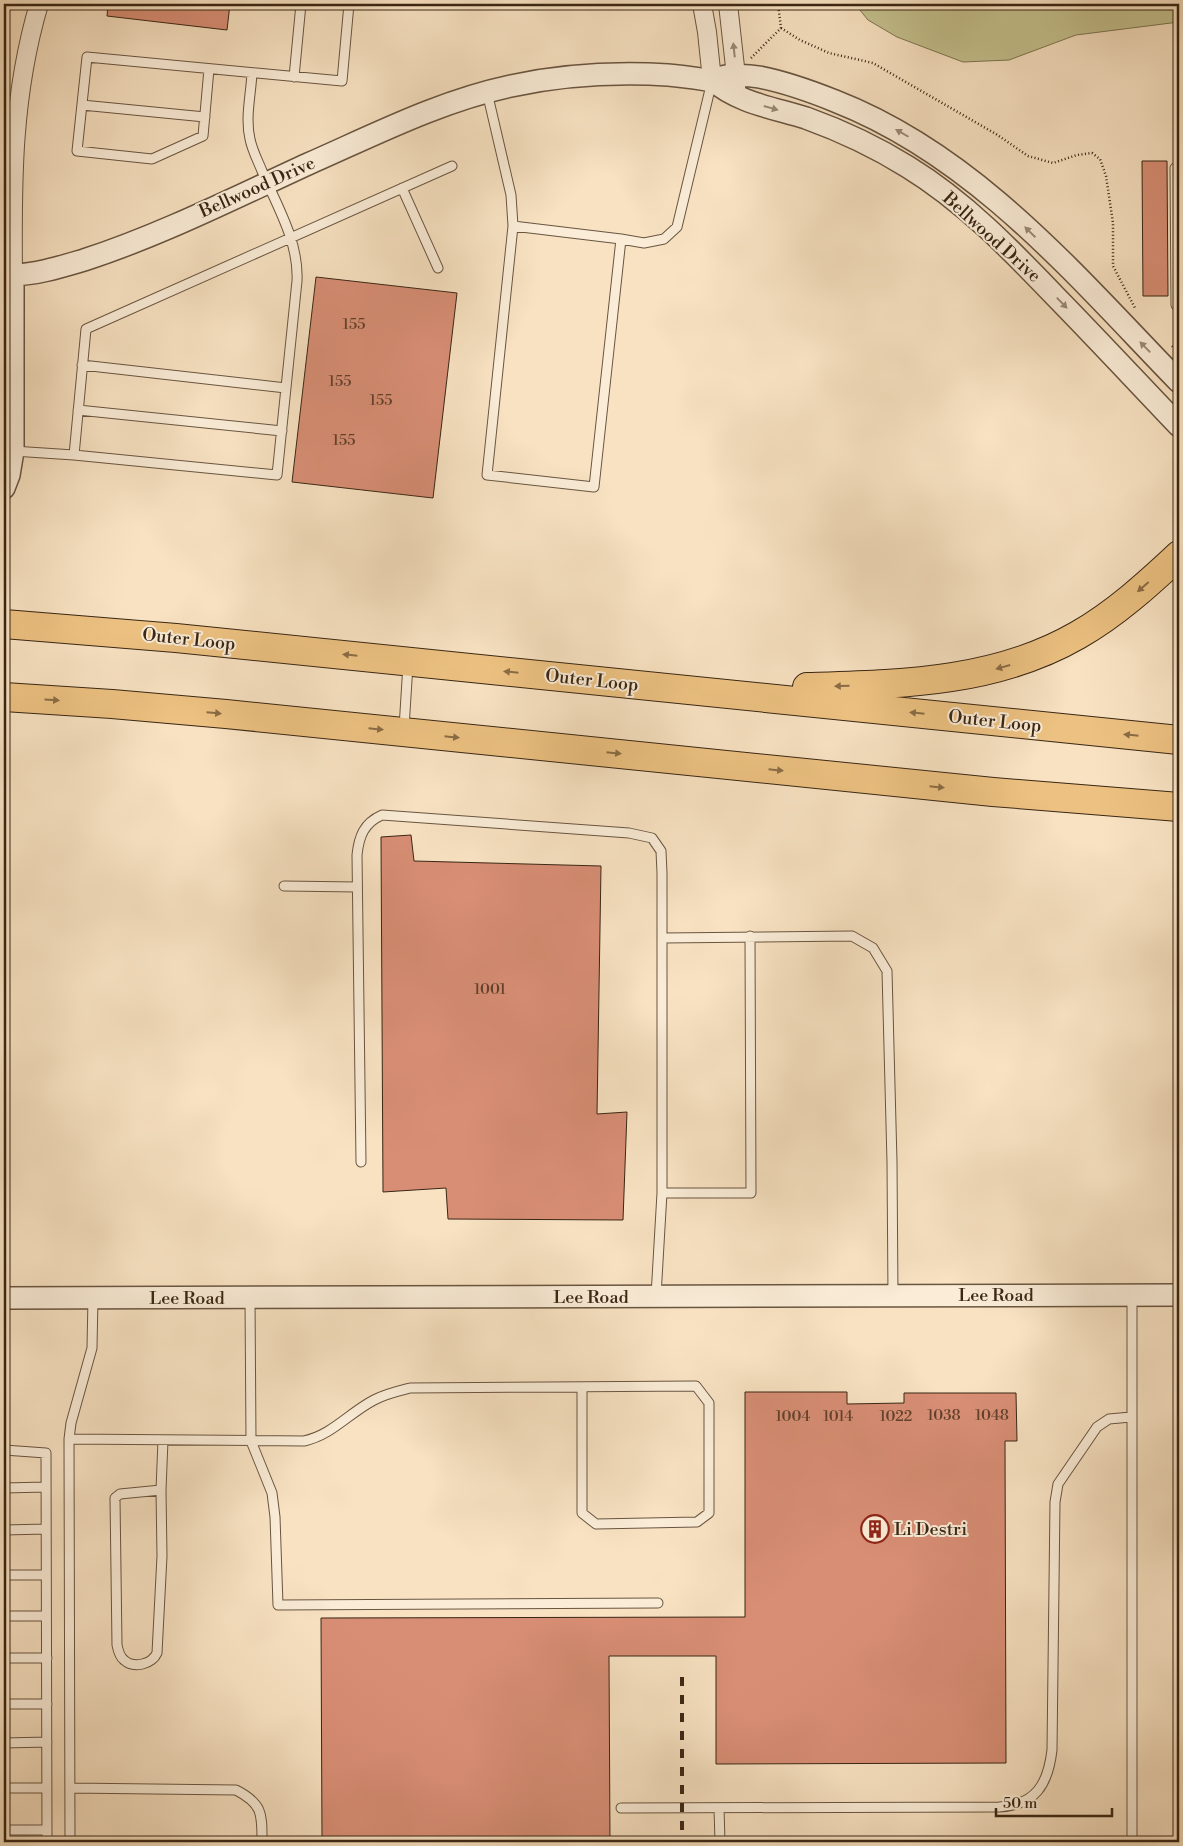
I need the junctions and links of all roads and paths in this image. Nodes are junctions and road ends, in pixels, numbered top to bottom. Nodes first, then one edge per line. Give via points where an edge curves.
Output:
1 (39, 4) edge
2 (301, 4) edge
3 (349, 4) edge
4 (702, 4) edge
5 (728, 4) edge
6 (778, 4) edge
7 (780, 28) junction
8 (209, 69) junction
9 (252, 73) junction
10 (294, 77) junction
11 (712, 80) junction
12 (736, 86) junction
13 (487, 92) junction
14 (82, 105) junction
15 (204, 117) junction
16 (452, 166) dead end
17 (1179, 168) edge
18 (8, 171) edge
19 (267, 183) junction
20 (402, 188) junction
21 (1177, 218) edge
22 (513, 226) junction
23 (291, 238) junction
24 (621, 239) junction
25 (1178, 259) edge
26 (438, 268) dead end
27 (13, 275) junction
28 (1176, 305) dead end
29 (1138, 314) dead end
30 (1166, 340) dead end
31 (1179, 353) edge
32 (82, 365) junction
33 (1179, 382) edge
34 (286, 388) junction
35 (78, 410) junction
36 (1179, 426) edge
37 (282, 431) junction
38 (13, 450) junction
39 (74, 455) junction
40 (4, 488) edge
41 (1179, 554) edge
42 (4, 624) edge
43 (408, 661) junction
44 (672, 688) junction
45 (4, 697) edge
46 (404, 732) junction
47 (1179, 740) edge
48 (1179, 807) edge
49 (284, 886) dead end
50 (357, 887) junction
51 (750, 936) junction
52 (662, 938) junction
53 (361, 1162) dead end
54 (662, 1193) junction
55 (1132, 1295) junction
56 (1179, 1295) edge
57 (656, 1296) junction
58 (893, 1296) junction
59 (4, 1298) edge
60 (93, 1298) junction
61 (250, 1298) junction
62 (582, 1387) junction
63 (1131, 1417) junction
64 (69, 1439) junction
65 (163, 1440) junction
66 (252, 1441) junction
67 (4, 1450) edge
68 (46, 1487) junction
69 (4, 1488) edge
70 (161, 1490) junction
71 (46, 1529) junction
72 (4, 1530) edge
73 (4, 1574) edge
74 (46, 1575) junction
75 (658, 1603) dead end
76 (4, 1616) edge
77 (46, 1616) junction
78 (4, 1658) edge
79 (47, 1658) junction
80 (4, 1704) edge
81 (47, 1704) junction
82 (47, 1742) junction
83 (4, 1743) edge
84 (4, 1788) edge
85 (47, 1788) junction
86 (70, 1788) junction
87 (621, 1808) dead end
88 (719, 1808) junction
89 (4, 1830) edge
90 (47, 1830) junction
91 (47, 1842) edge
92 (70, 1842) edge
93 (262, 1842) edge
94 (720, 1842) edge
95 (1132, 1842) edge

1 - 18 street via 20,90
2 - 10 lane
3 - 10 lane via 342,81
4 - 11 street
12 -> 5 street
6 - 7 path
7 - 12 path via 750,58
7 - 29 path via 829,53 874,63 1028,156 1053,163 1092,153 1100,159 1106,176 1113,224 1113,266
8 - 9 lane
8 - 14 lane via 87,57
8 - 15 lane
9 - 10 lane
9 - 19 lane via 249,137
11 - 12 street, Bellwood Drive via 720,87
11 - 13 street, Bellwood Drive via 669,75 600,75 552,79
11 - 24 lane via 677,227 664,240 644,243
33 -> 12 street, Bellwood Drive via 1012,214 946,160 844,104 751,76
12 -> 36 street, Bellwood Drive via 859,140 909,168 954,200 1019,258
13 - 19 street, Bellwood Drive via 410,119
13 - 22 lane via 511,195
14 - 15 lane
14 - 15 lane via 78,151 152,159 203,136
16 - 20 lane
17 - 21 lane via 1175,168
18 - 27 street
19 - 23 lane
19 - 27 street, Bellwood Drive via 118,248 37,273
20 - 23 lane
20 - 26 lane
21 - 25 lane
22 - 24 lane
22 - 24 lane via 487,475 594,487
23 - 32 lane via 86,329
23 - 34 lane via 297,273
25 - 28 lane
27 - 38 street
30 - 31 path
32 - 34 lane
32 - 35 lane
34 - 37 lane
35 - 37 lane
35 - 39 lane
37 - 39 lane via 277,475
38 - 39 lane
38 - 40 street
41 -> 44 highway via 1127,601 1090,628 1044,652 997,669 945,680 900,684
43 -> 42 highway, Outer Loop
44 -> 43 highway, Outer Loop
43 - 46 lane
47 -> 44 highway, Outer Loop
45 -> 46 highway
46 -> 48 highway via 993,792
49 - 50 lane
50 - 52 lane via 358,841 372,820 382,815 628,833 652,838 661,851
50 - 53 lane
51 - 52 lane
51 - 54 lane via 751,1193
51 - 58 lane via 852,936 873,948 887,971
52 - 54 lane
54 - 57 lane
55 - 56 street, Lee Road
55 - 58 street, Lee Road
55 - 63 lane
57 - 58 street, Lee Road
57 - 61 street, Lee Road
59 - 60 street, Lee Road
60 - 61 street, Lee Road
60 - 64 lane via 92,1348
61 - 66 lane
62 - 62 lane via 696,1386 709,1403 709,1513 697,1522 596,1524 582,1512
62 - 66 lane via 410,1388 373,1400 315,1438
63 - 88 lane via 1109,1419 1097,1427 1056,1490 1053,1738 1049,1769 1036,1793 1014,1806 999,1807
63 - 95 lane
64 - 65 lane
64 - 86 lane
65 - 66 lane
65 - 70 lane
66 - 75 lane via 272,1493 278,1605
67 - 68 lane via 46,1453
68 - 69 lane
68 - 71 lane
70 - 70 lane via 162,1556 157,1653 150,1662 132,1663 125,1661 116,1645 116,1498 120,1494
71 - 72 lane
71 - 74 lane
73 - 74 lane
74 - 77 lane
76 - 77 lane
77 - 79 lane
78 - 79 lane
79 - 81 lane
80 - 81 lane
81 - 82 lane
82 - 83 lane
82 - 85 lane
84 - 85 lane
85 - 90 lane
86 - 92 lane
86 - 93 lane via 236,1790 252,1798 262,1818
87 - 88 lane
88 - 94 lane
89 - 90 lane
90 - 91 lane

